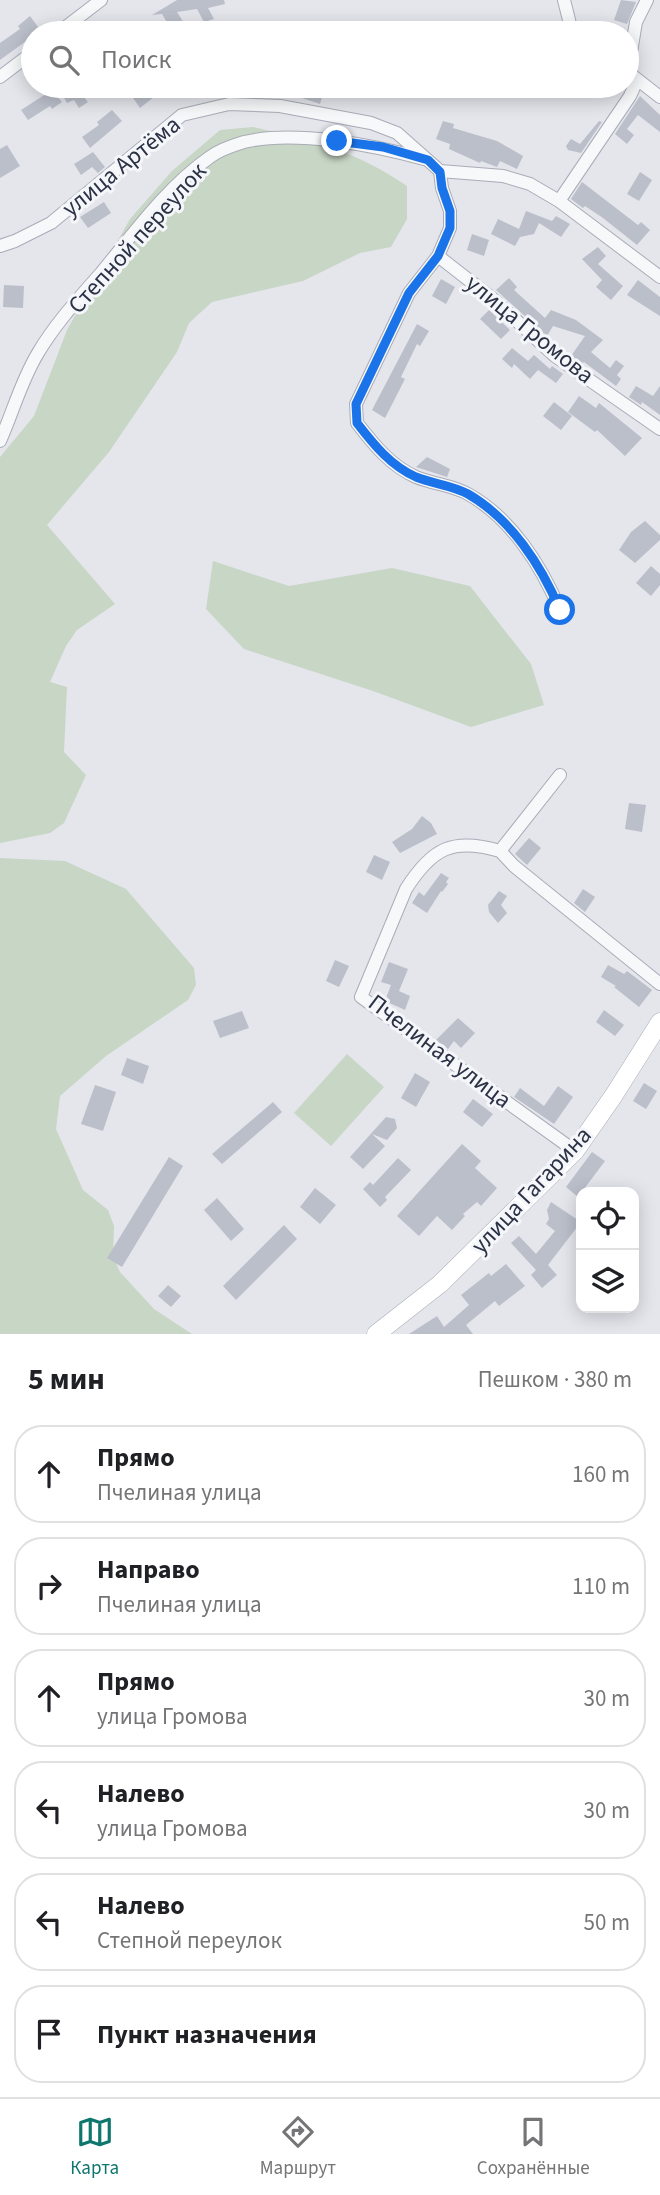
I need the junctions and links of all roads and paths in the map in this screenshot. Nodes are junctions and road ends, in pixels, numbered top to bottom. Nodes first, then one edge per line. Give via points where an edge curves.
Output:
1 (101, 0) edge
2 (564, 0) edge
3 (647, 0) edge
4 (74, 21) edge
5 (569, 21) edge
6 (636, 21) edge
7 (21, 61) edge
8 (0, 77) edge
9 (639, 80) edge
10 (660, 97) edge
11 (629, 98) edge
12 (428, 160) junction
13 (440, 172) junction
14 (559, 201) junction
15 (0, 246) edge
16 (438, 256) junction
17 (660, 277) edge
18 (660, 429) edge
19 (0, 441) edge
20 (560, 610) dead end
21 (560, 775) dead end
22 (500, 852) junction
23 (660, 984) edge
24 (660, 1022) edge
25 (575, 1151) junction
26 (376, 1334) edge

1 - 4 street
2 - 5 street
3 - 6 street
7 - 8 street
9 - 10 street
11 - 14 street
12 - 13 street, улица Артёма
12 - 15 street, улица Артёма via 397,133 371,123 280,106 229,104 182,115 51,223
12 - 19 street, Степной переулок via 383,147 289,138 245,142 212,155 139,227 38,351
13 - 14 street via 503,176 530,184
13 - 16 street via 450,228
14 - 17 street
16 - 18 street, улица Громова via 555,356
16 - 20 street via 409,293 356,404 357,423 395,465 466,493 499,517 548,580
21 - 22 street
22 - 23 street
22 - 25 street, Пчелиная улица via 456,845 434,855 416,873 361,998
24 - 25 street, улица Гагарина
25 - 26 street, улица Гагарина via 440,1284

